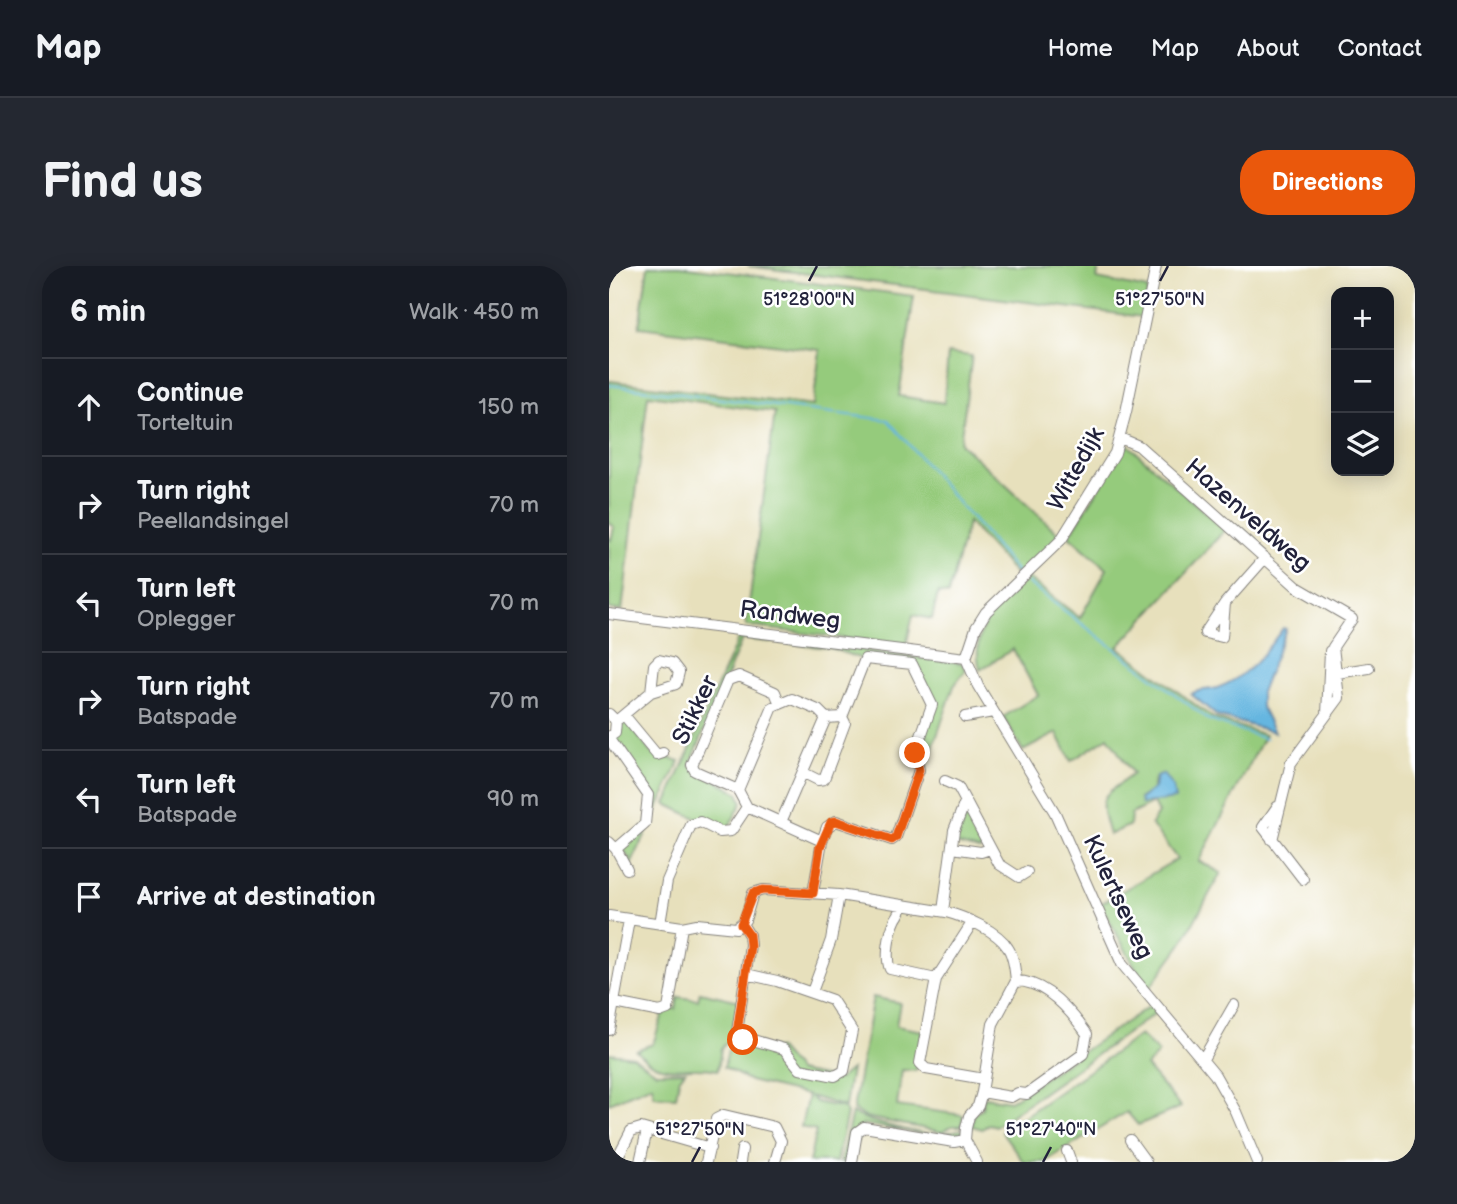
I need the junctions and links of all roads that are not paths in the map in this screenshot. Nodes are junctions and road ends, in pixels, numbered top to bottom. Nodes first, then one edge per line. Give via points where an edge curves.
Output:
1 (1156, 266) edge
2 (1120, 438) junction
3 (1265, 558) junction
4 (1225, 603) dead end
5 (609, 614) edge
6 (1332, 648) junction
7 (966, 658) junction
8 (1369, 668) dead end
9 (1337, 673) junction
10 (651, 692) dead end
11 (780, 704) junction
12 (993, 712) junction
13 (1327, 714) junction
14 (616, 717) edge
15 (842, 717) junction
16 (965, 717) dead end
17 (825, 718) junction
18 (609, 738) edge
19 (663, 753) dead end
20 (804, 773) junction
21 (946, 781) dead end
22 (738, 790) junction
23 (965, 802) junction
24 (747, 807) junction
25 (781, 822) junction
26 (822, 841) junction
27 (613, 845) edge
28 (952, 848) junction
29 (990, 849) junction
30 (627, 869) dead end
31 (1027, 873) dead end
32 (1303, 879) dead end
33 (813, 893) junction
34 (839, 895) junction
35 (902, 905) junction
36 (943, 911) junction
37 (609, 916) edge
38 (629, 920) junction
39 (972, 923) junction
40 (660, 924) junction
41 (741, 924) junction
42 (683, 927) junction
43 (746, 974) junction
44 (936, 979) junction
45 (1016, 981) junction
46 (812, 992) junction
47 (615, 1003) junction
48 (1234, 1005) dead end
49 (610, 1030) edge
50 (1203, 1059) junction
51 (984, 1079) junction
52 (982, 1092) junction
53 (647, 1130) junction
54 (965, 1140) junction
55 (1130, 1140) dead end
56 (710, 1148) junction
57 (743, 1149) dead end
58 (1067, 1151) dead end
59 (615, 1162) edge
60 (640, 1162) edge
61 (706, 1162) edge
62 (740, 1162) edge
63 (775, 1162) edge
64 (852, 1162) edge
65 (977, 1162) edge
66 (1071, 1162) edge
67 (1146, 1162) edge
68 (1257, 1162) edge

1 - 2 street, Wittedijk
2 - 3 street, Hazenveldweg via 1139,446
2 - 7 street, Wittedijk via 1061,540 981,619
3 - 4 street
3 - 6 street, Hazenveldweg via 1313,599 1352,619
5 - 7 street, Randweg
6 - 9 street
6 - 13 street via 1328,654
7 - 12 street, Kulertseweg
8 - 9 street
9 - 13 street via 1339,698
10 - 14 street
11 - 17 street via 792,699
11 - 22 street via 773,707
11 - 22 street, Stikker via 775,692 739,676 728,680 692,765 695,771
12 - 16 street
12 - 50 street, Kulertseweg via 1055,813 1122,964
13 - 32 street via 1291,763 1282,802 1263,827
14 - 18 street via 615,733
14 - 19 street via 657,755
15 - 17 street
15 - 20 street via 845,723 824,779
15 - 26 street via 868,658 912,664 931,699 915,753 919,770 896,837 892,840 836,821 827,827
17 - 20 street
18 - 27 street via 649,799 645,824
20 - 25 street
21 - 23 street via 958,786
22 - 24 street
23 - 28 street
23 - 29 street
24 - 25 street
24 - 40 street via 731,831 720,832 700,822 691,825 667,881
25 - 26 street
26 - 33 street
27 - 30 street
28 - 29 street
28 - 36 street
29 - 31 street via 1009,871 1019,877
33 - 34 street
33 - 41 street via 758,890 750,898
34 - 35 street
34 - 46 street via 831,940
35 - 36 street
35 - 44 street via 887,958 890,969
36 - 39 street
37 - 38 street
38 - 40 street
38 - 47 street
39 - 44 street
39 - 45 street via 1009,950
40 - 42 street
41 - 42 street via 731,929 697,924
41 - 43 street via 749,935
42 - 47 street via 669,1009 660,1012
43 - 46 street
43 - 46 street via 739,1036 785,1049 800,1069 840,1075 848,1063 852,1028 836,1003
44 - 51 street via 921,1063 926,1069
45 - 51 street via 993,1024
45 - 52 street via 1027,981 1069,1007 1087,1034 1083,1054 1027,1094 1010,1097
47 - 49 street
48 - 50 street
50 - 68 street, Kulertseweg via 1236,1112
51 - 52 street
52 - 54 street via 969,1116
53 - 56 street
53 - 59 street via 631,1131
53 - 60 street
54 - 64 street via 864,1127 857,1132
54 - 65 street
55 - 67 street
56 - 61 street
56 - 63 street via 716,1119 724,1115 773,1127 781,1141
57 - 62 street
58 - 66 street

